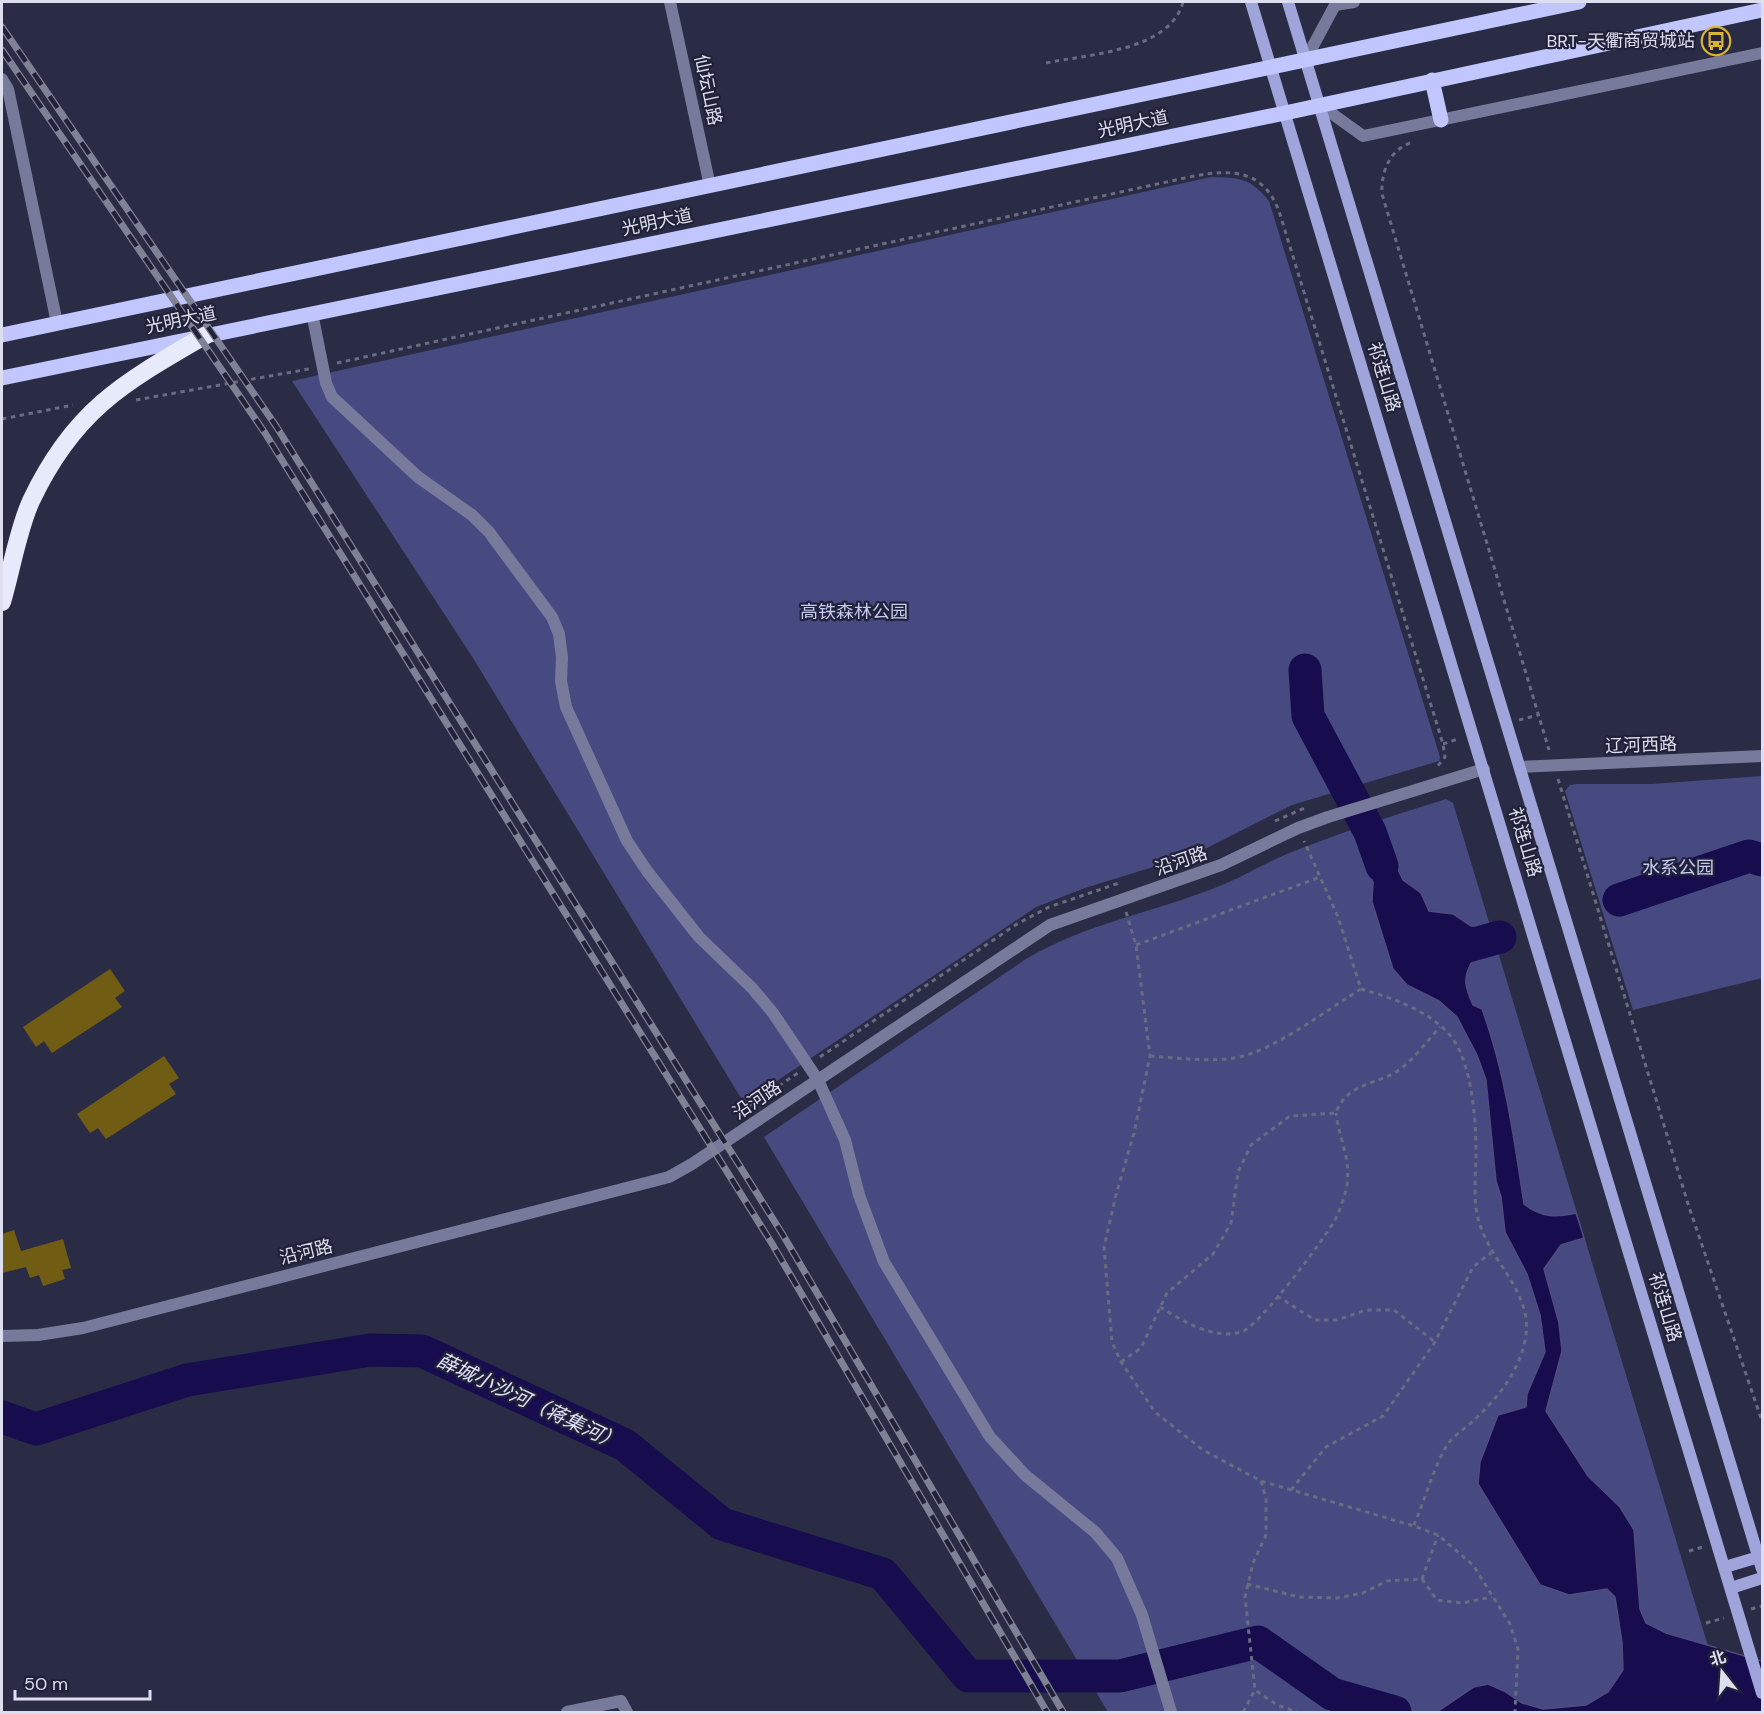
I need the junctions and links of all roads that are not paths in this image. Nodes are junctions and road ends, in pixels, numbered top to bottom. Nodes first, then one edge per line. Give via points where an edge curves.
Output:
1 (670, 2) edge
2 (1251, 2) edge
3 (1288, 2) edge
4 (1354, 2) edge
5 (1579, 2) edge
6 (1762, 10) edge
7 (1762, 53) edge
8 (1305, 59) junction
9 (1271, 66) junction
10 (2, 79) edge
11 (1432, 81) junction
12 (1320, 105) junction
13 (1285, 113) junction
14 (1441, 120) junction
15 (710, 186) junction
16 (312, 313) junction
17 (57, 323) junction
18 (2, 335) edge
19 (206, 335) junction
20 (2, 378) edge
21 (2, 602) edge
22 (1762, 756) edge
23 (1520, 768) junction
24 (1484, 769) junction
25 (818, 1080) junction
26 (2, 1336) edge
27 (1761, 1561) edge
28 (1725, 1567) junction
29 (1762, 1578) edge
30 (1731, 1588) junction
31 (1762, 1693) edge
32 (567, 1713) edge
33 (627, 1713) edge
34 (1171, 1713) edge

1 - 15 street, 仙坛山路
2 - 9 main road, 祁连山路
3 - 8 main road, 祁连山路
4 - 8 street via 1335,5
5 - 8 main road, 光明大道
6 - 11 main road, 光明大道
7 - 14 street
8 - 9 main road, 光明大道
8 - 12 main road, 祁连山路
9 - 13 main road, 祁连山路
9 - 15 main road, 光明大道
10 - 17 street via 8,89
11 - 12 main road, 光明大道
11 - 14 main road
12 - 13 main road, 光明大道
12 - 14 street via 1363,136
12 - 23 main road, 祁连山路
13 - 16 main road, 光明大道
13 - 24 main road, 祁连山路
15 - 17 main road, 光明大道
16 - 19 main road, 光明大道
16 - 25 street via 332,398 418,477 472,515 552,616 559,634 566,707 627,841 699,937 773,1013
17 - 18 main road, 光明大道
19 - 20 main road, 光明大道
19 - 21 highway via 132,378 94,408 63,444 30,503
22 - 23 street, 辽河西路
23 - 27 main road, 祁连山路
24 - 25 street, 沿河路 via 1298,828 1221,865 1050,925
24 - 28 main road, 祁连山路
25 - 26 street, 沿河路 via 669,1177 83,1328
25 - 34 street via 845,1140 859,1196 884,1262 990,1437 1025,1475 1095,1532 1117,1558 1131,1587
27 - 28 main road
28 - 30 main road, 祁连山路
29 - 30 main road
30 - 31 main road, 祁连山路
32 - 33 street via 621,1701

